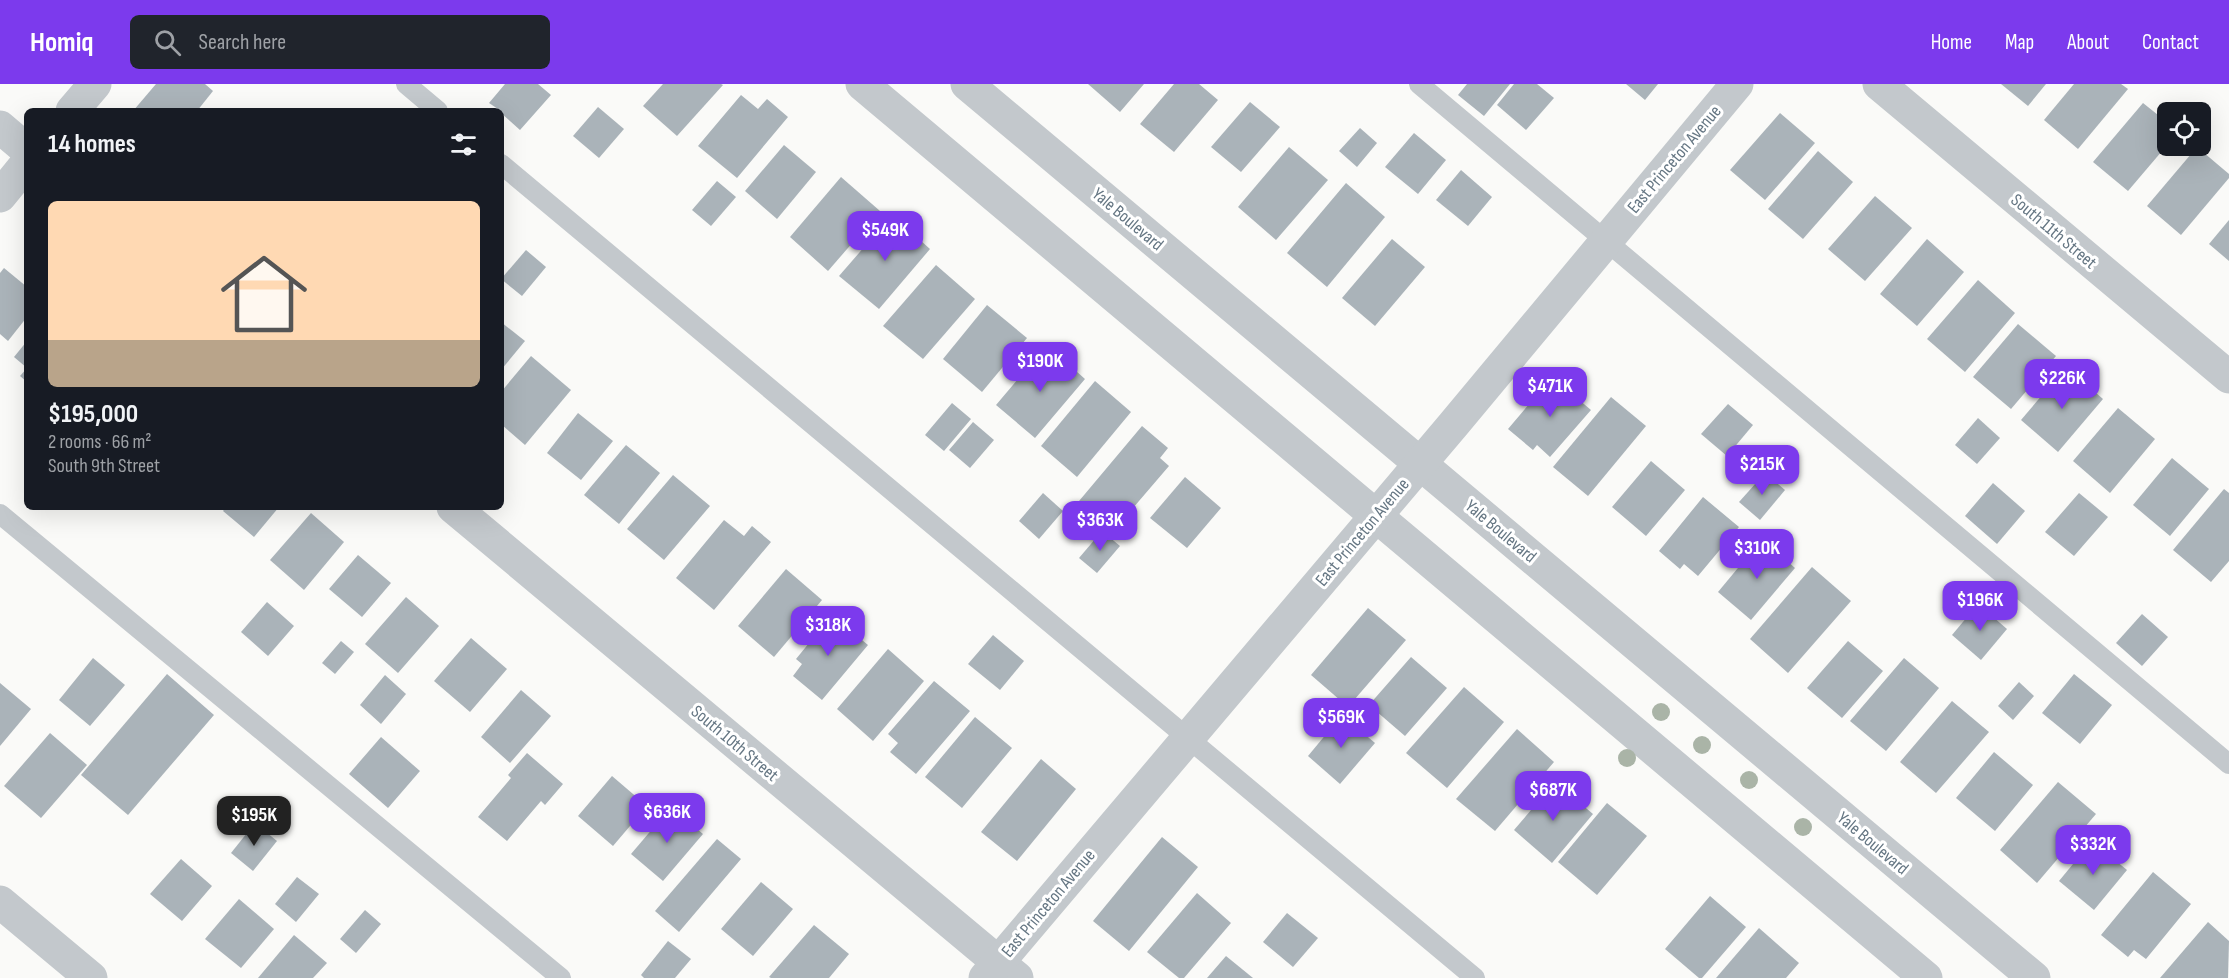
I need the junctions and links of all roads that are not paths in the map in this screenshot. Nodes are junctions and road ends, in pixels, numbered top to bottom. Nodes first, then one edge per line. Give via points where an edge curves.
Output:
1 (95, 84) edge
2 (406, 84) edge
3 (862, 84) edge
4 (967, 84) edge
5 (1419, 84) edge
6 (1737, 84) edge
7 (1879, 84) edge
8 (75, 108) edge
9 (434, 108) edge
10 (0, 127) edge
11 (24, 147) edge
12 (504, 166) edge
13 (24, 168) edge
14 (0, 196) edge
15 (1606, 240) junction
16 (2229, 377) edge
17 (1419, 464) junction
18 (457, 510) edge
19 (0, 514) edge
20 (1376, 516) junction
21 (1189, 737) junction
22 (2229, 764) edge
23 (0, 902) edge
24 (1000, 973) edge
25 (91, 978) edge
26 (561, 978) edge
27 (1475, 978) edge
28 (1926, 978) edge
29 (2034, 978) edge

1 - 8 street
2 - 9 lane
3 - 20 street
4 - 17 street, Yale Boulevard
5 - 15 lane
6 - 15 street, East Princeton Avenue
7 - 16 street, South 11th Street
10 - 11 street
12 - 21 lane
13 - 14 street
15 - 17 street, East Princeton Avenue
15 - 22 lane
17 - 20 street, East Princeton Avenue
17 - 29 street, Yale Boulevard
18 - 24 street, South 10th Street
19 - 26 lane
20 - 21 street, East Princeton Avenue
20 - 28 street
21 - 24 street, East Princeton Avenue
21 - 27 lane
23 - 25 street

